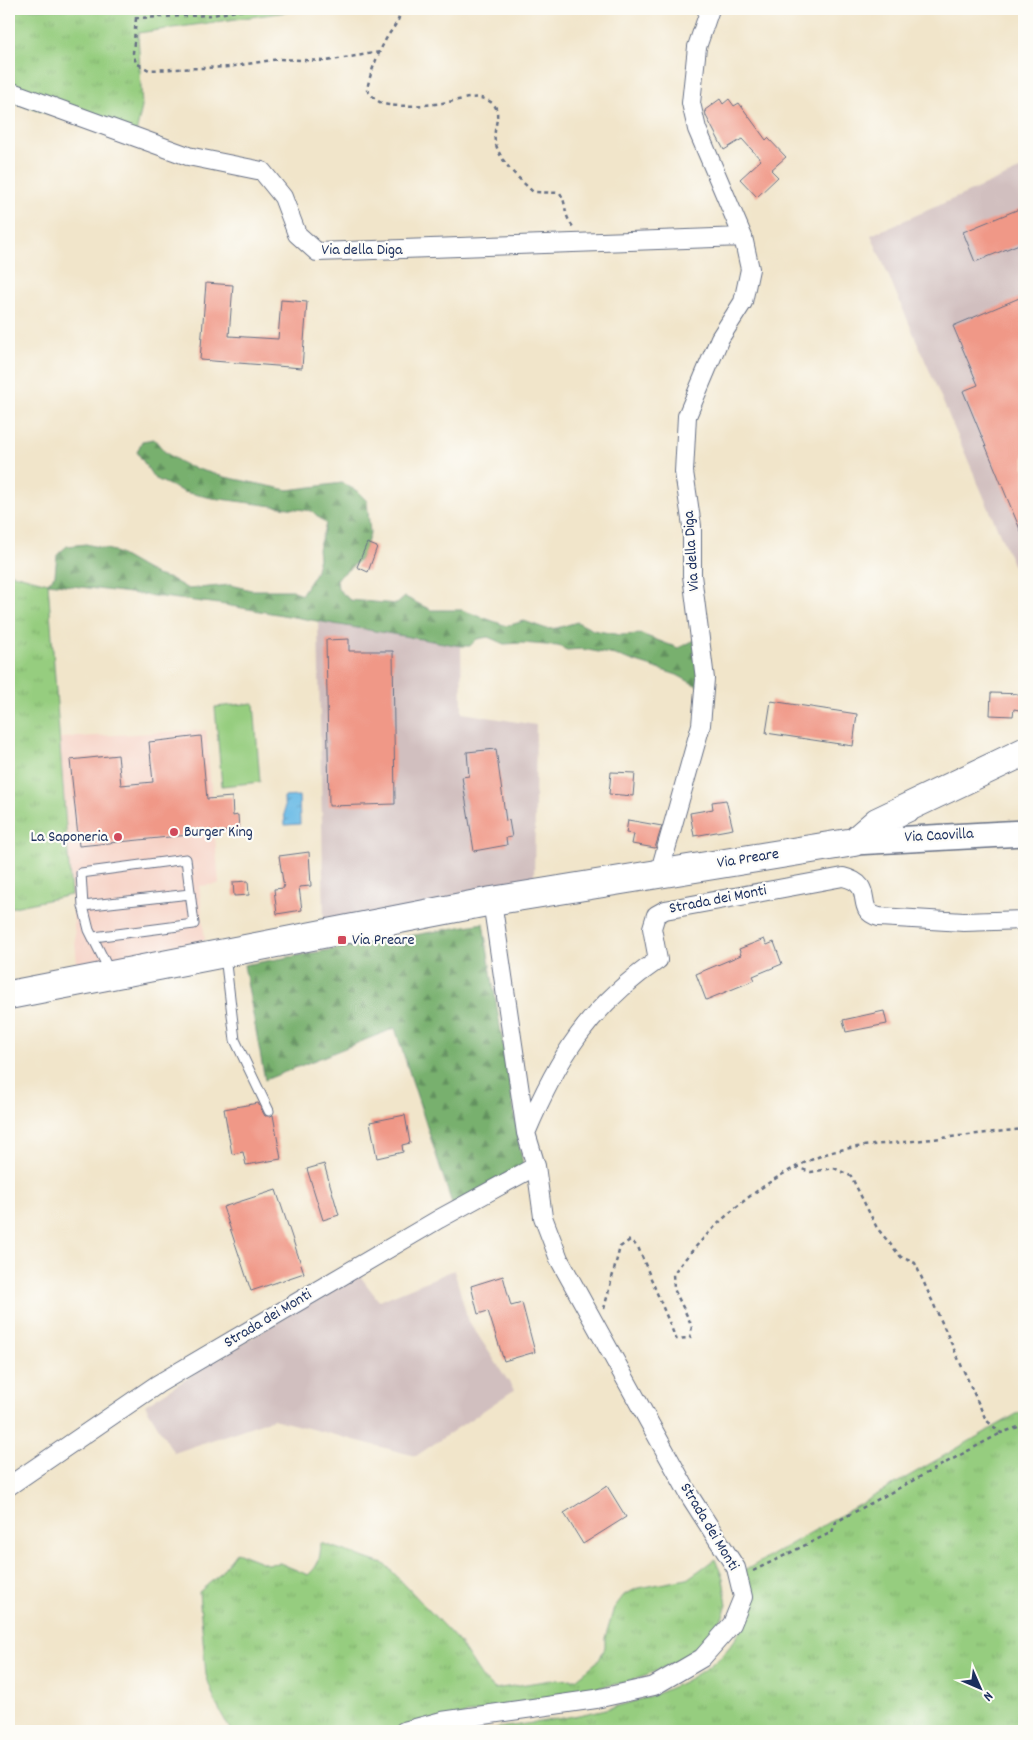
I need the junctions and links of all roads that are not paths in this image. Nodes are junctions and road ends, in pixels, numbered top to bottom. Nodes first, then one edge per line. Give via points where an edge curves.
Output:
1 (710, 9) edge
2 (9, 91) edge
3 (743, 237) junction
4 (1024, 752) edge
5 (1024, 832) edge
6 (854, 842) junction
7 (659, 874) junction
8 (190, 894) junction
9 (492, 901) junction
10 (83, 906) junction
11 (1024, 920) edge
12 (94, 936) junction
13 (225, 953) junction
14 (111, 975) junction
15 (9, 995) edge
16 (269, 1111) dead end
17 (526, 1134) junction
18 (536, 1166) junction
19 (9, 1486) edge
20 (404, 1731) edge

1 - 3 street, Via della Diga via 696,47 691,103 697,129
2 - 3 street, Via della Diga via 188,156 262,171 283,197 297,234 317,252
3 - 7 street, Via della Diga via 750,270 743,302 720,338 687,416 684,472 692,526 692,576 705,679 702,725
4 - 6 main road via 877,822
5 - 6 main road, Via Caovilla
6 - 7 main road, Via Preare
7 - 9 main road, Via Preare
8 - 10 lane
8 - 10 lane via 186,859 81,873
8 - 12 lane via 194,924
9 - 13 main road, Via Preare
9 - 17 street, Strada dei Monti
10 - 12 lane via 89,930
11 - 17 street, Strada dei Monti via 964,922 879,917 871,915 866,908 862,887 856,880 843,877 665,910 656,915 652,928 658,960 598,1008 547,1084
12 - 14 lane
13 - 14 main road, Via Preare
13 - 16 lane via 235,1040
14 - 15 main road, Via Preare
17 - 18 street, Strada dei Monti
18 - 19 street, Strada dei Monti via 439,1219 158,1384
18 - 20 street, Strada dei Monti via 543,1217 559,1259 691,1498 736,1568 743,1597 732,1624 702,1658 654,1686 596,1699 442,1722

